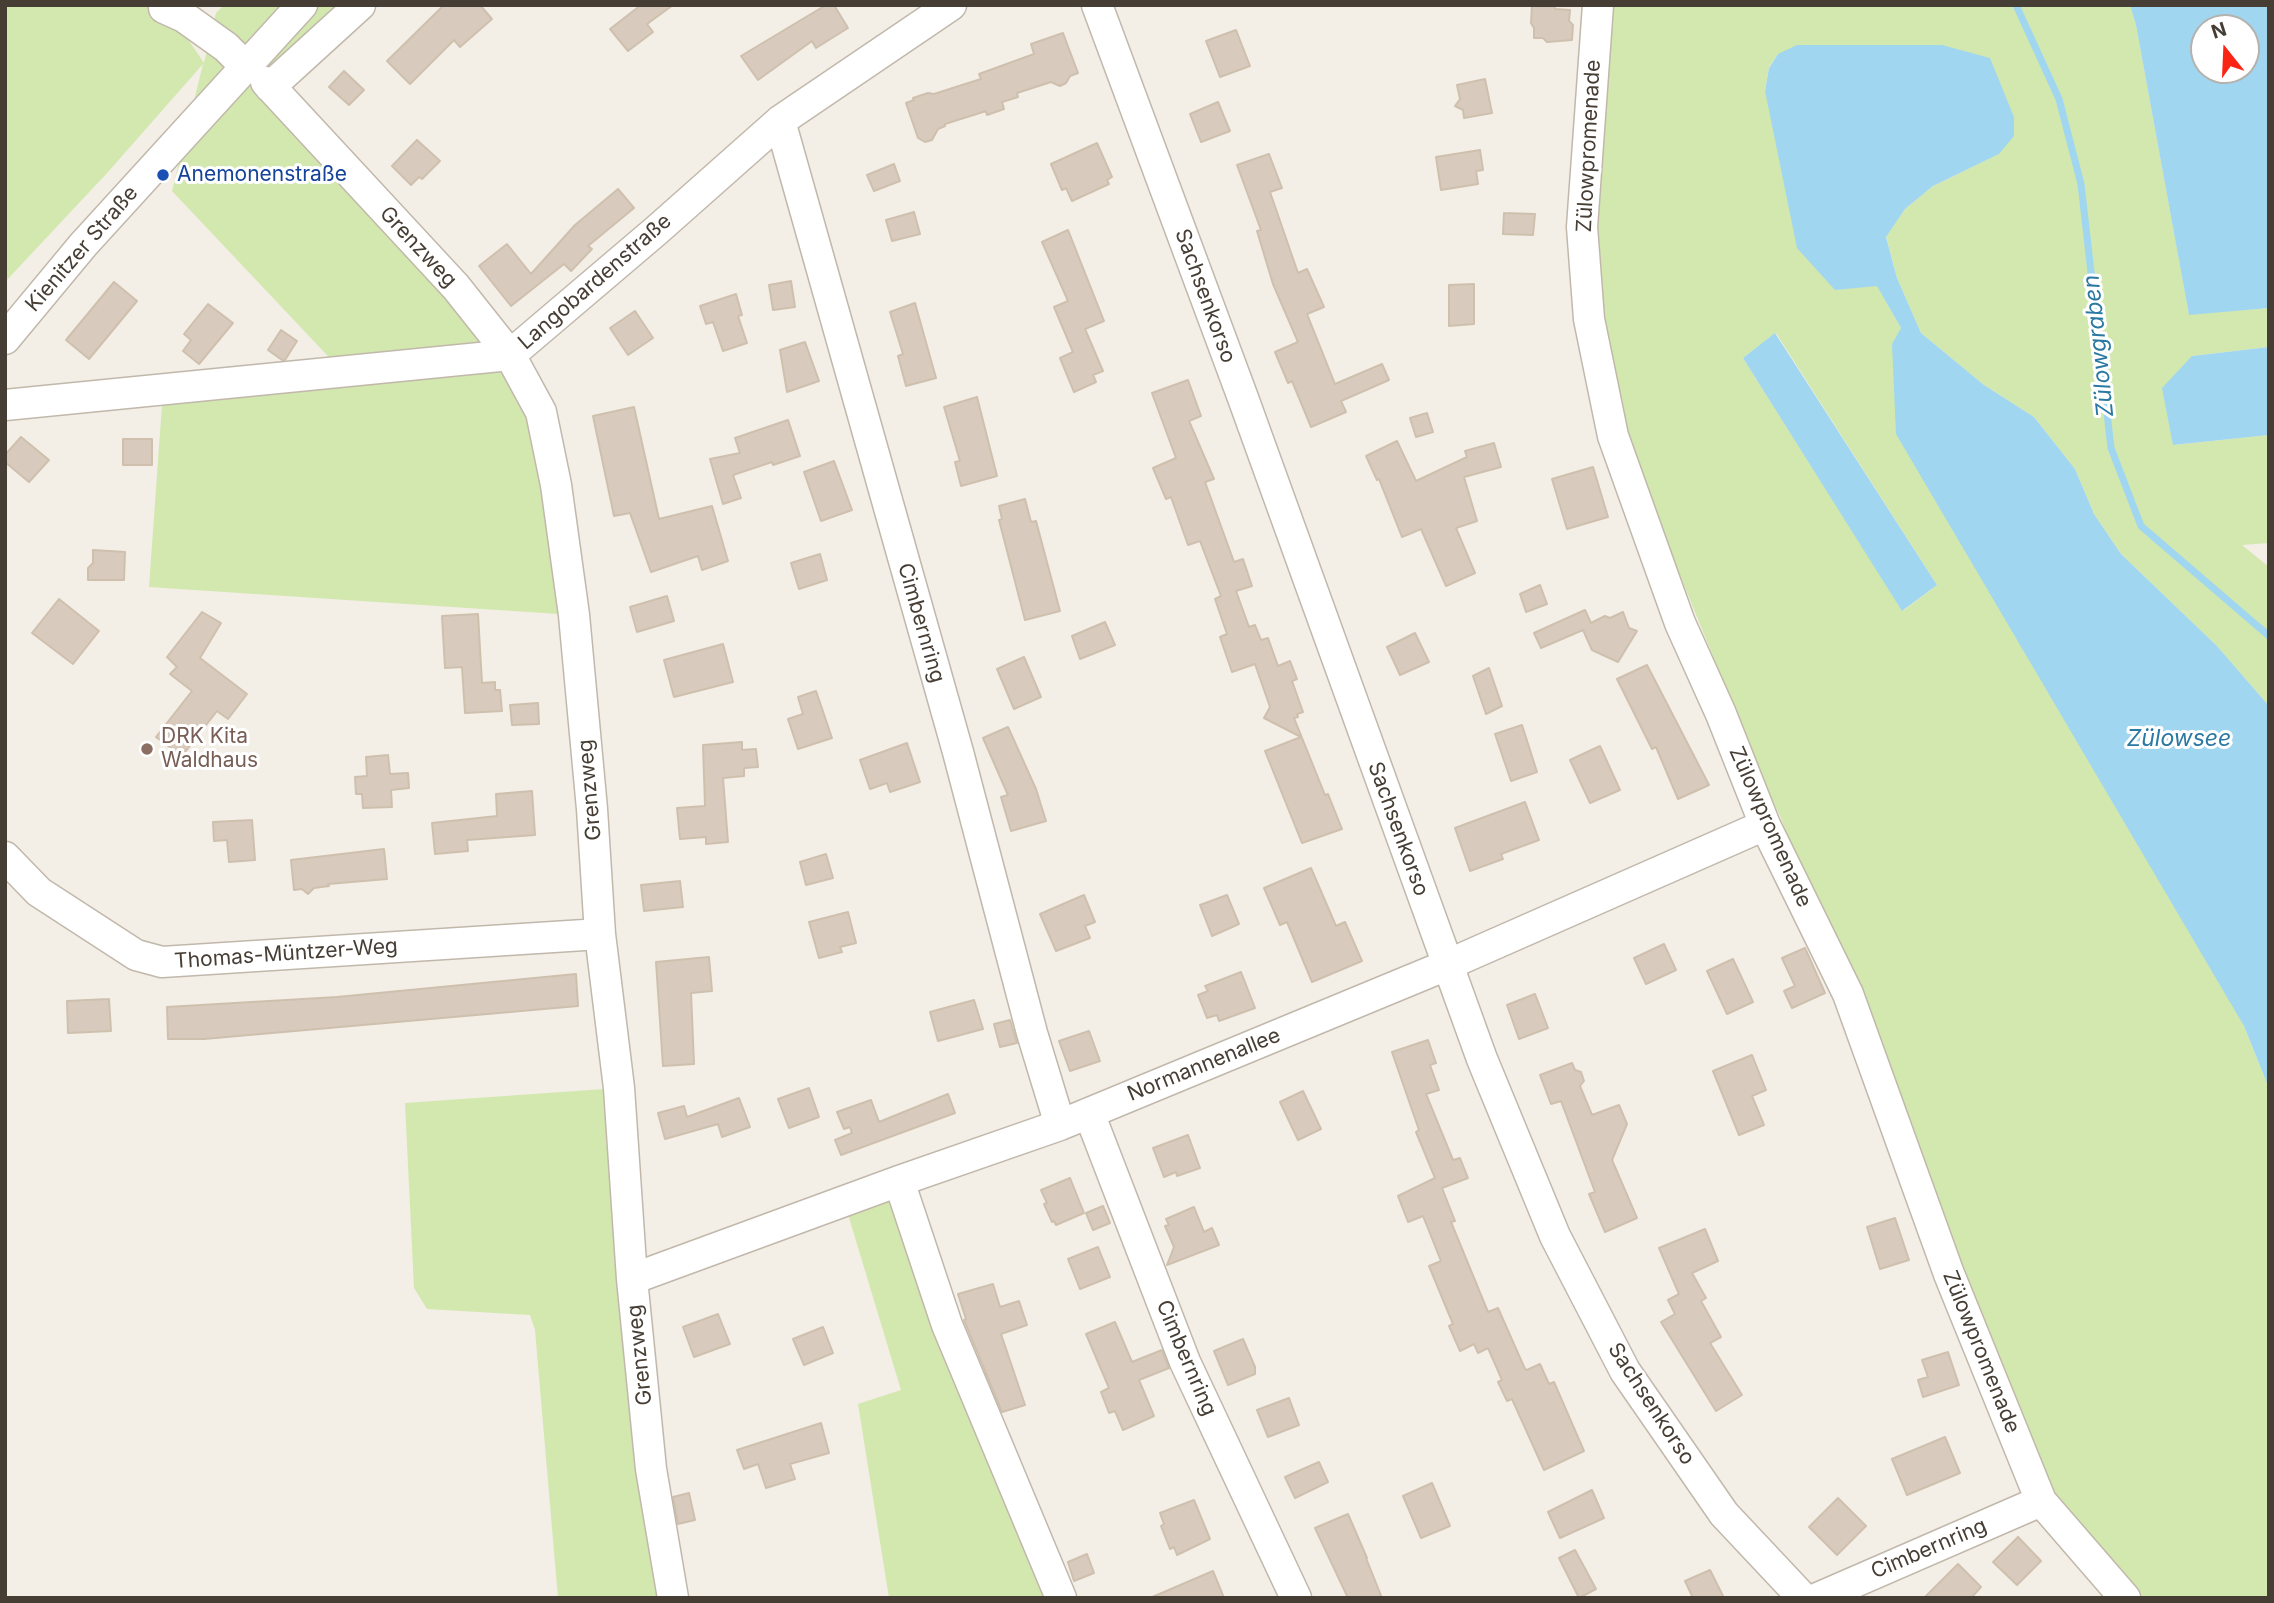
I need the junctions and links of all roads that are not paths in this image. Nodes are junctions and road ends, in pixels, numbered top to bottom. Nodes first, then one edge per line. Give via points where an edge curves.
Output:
1 (302, 5) edge
2 (360, 5) edge
3 (951, 5) edge
4 (1097, 5) edge
5 (1598, 5) edge
6 (160, 6) edge
7 (261, 79) junction
8 (780, 121) junction
9 (5, 339) edge
10 (510, 355) junction
11 (5, 405) edge
12 (1765, 825) junction
13 (5, 857) edge
14 (600, 934) junction
15 (1447, 965) junction
16 (1089, 1113) junction
17 (1060, 1125) junction
18 (899, 1181) junction
19 (632, 1279) junction
20 (2041, 1501) junction
21 (673, 1598) edge
22 (1061, 1598) edge
23 (1296, 1598) edge
24 (1803, 1598) edge
25 (1818, 1598) edge
26 (2125, 1598) edge

1 - 7 street, Kienitzer Straße
2 - 7 street, Kienitzer Straße
3 - 8 street, Langobardenstraße
4 - 15 street, Sachsenkorso
5 - 12 street, Zülowpromenade via 1581,227 1589,319 1613,436 1680,623
6 - 7 street, Grenzweg via 226,47
7 - 9 street, Kienitzer Straße via 83,245
7 - 10 street, Grenzweg via 456,287
8 - 10 street, Langobardenstraße
8 - 17 street, Cimbernring
10 - 11 street, Langobardenstraße
10 - 14 street, Grenzweg via 541,412 556,485 575,615
12 - 15 street, Normannenallee
12 - 20 street, Zülowpromenade via 1848,994 1949,1273
13 - 14 street, Thomas-Müntzer-Weg via 39,892 136,955 162,962
14 - 19 street, Grenzweg via 619,1088
15 - 16 street, Normannenallee
15 - 24 street, Sachsenkorso via 1555,1236 1625,1371 1724,1514
16 - 17 street, Normannenallee
16 - 23 street, Cimbernring via 1185,1362
17 - 18 street, Normannenallee
18 - 19 street, Normannenallee
18 - 22 street via 947,1325
19 - 21 street, Grenzweg via 652,1469
20 - 25 street, Cimbernring
20 - 26 street, Zülowpromenade

